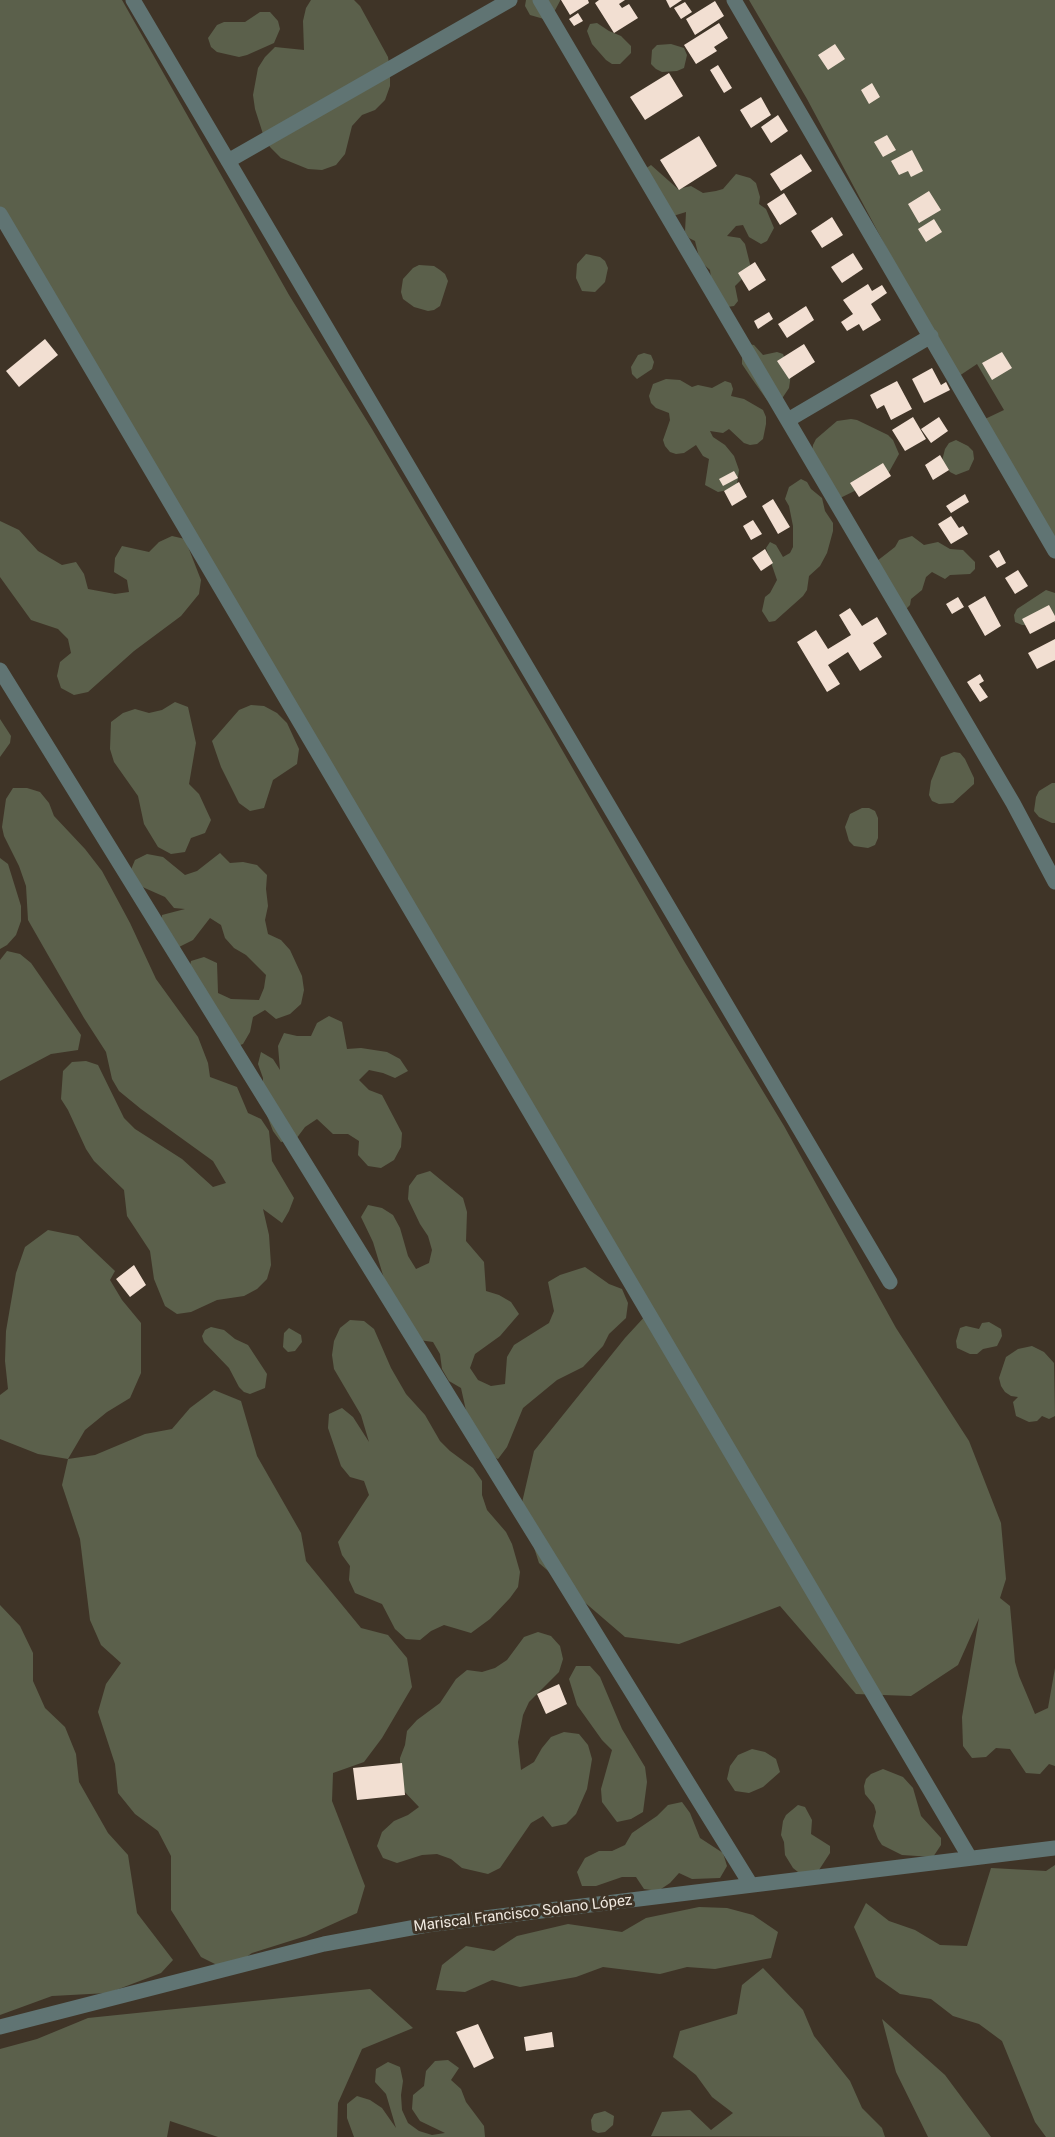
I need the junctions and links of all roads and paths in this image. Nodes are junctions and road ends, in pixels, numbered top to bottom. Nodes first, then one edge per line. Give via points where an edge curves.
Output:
1 (133, 0) edge
2 (510, 0) edge
3 (540, 0) edge
4 (734, 0) edge
5 (228, 161) junction
6 (0, 214) edge
7 (931, 336) junction
8 (788, 420) junction
9 (1055, 551) edge
10 (0, 670) edge
11 (1055, 882) edge
12 (890, 1282) dead end
13 (1055, 1848) edge
14 (970, 1858) junction
15 (751, 1885) junction
16 (0, 2027) edge

1 - 5 street
2 - 5 street
3 - 8 street
4 - 7 street
5 - 12 street
6 - 14 street
7 - 8 street
7 - 9 street
8 - 11 street via 1013,803
10 - 15 street
13 - 14 street, Mariscal Francisco Solano López
14 - 15 street, Mariscal Francisco Solano López
15 - 16 street, Mariscal Francisco Solano López via 427,1925 324,1944

